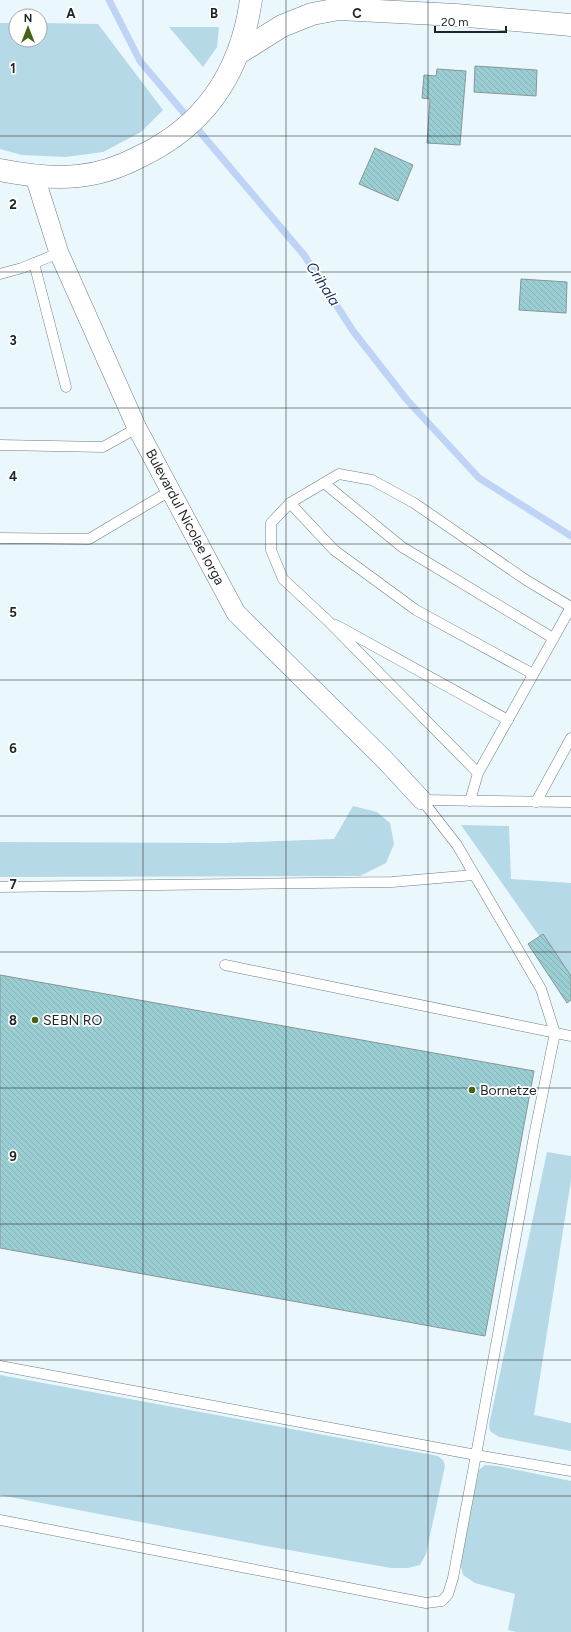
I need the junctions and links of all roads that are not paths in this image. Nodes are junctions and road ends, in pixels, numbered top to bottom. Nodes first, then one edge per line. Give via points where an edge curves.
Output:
1 (251, 0) edge
2 (571, 25) edge
3 (239, 53) junction
4 (0, 170) edge
5 (35, 177) junction
6 (59, 254) junction
7 (34, 263) junction
8 (0, 274) edge
9 (66, 387) dead end
10 (137, 428) junction
11 (0, 445) edge
12 (324, 483) junction
13 (170, 491) junction
14 (290, 503) junction
15 (0, 538) edge
16 (571, 607) edge
17 (326, 619) junction
18 (553, 638) junction
19 (533, 674) junction
20 (508, 720) junction
21 (571, 738) edge
22 (568, 749) edge
23 (478, 772) junction
24 (422, 800) junction
25 (470, 801) junction
26 (536, 802) junction
27 (571, 802) edge
28 (474, 875) junction
29 (0, 887) edge
30 (225, 965) dead end
31 (555, 1033) junction
32 (571, 1036) edge
33 (0, 1366) edge
34 (476, 1455) junction
35 (571, 1471) edge
36 (0, 1520) edge

1 - 3 main road via 248,24
2 - 3 main road via 456,15 339,9 312,14 282,26
3 - 5 main road via 209,105 186,128 161,147 122,166 93,173
4 - 5 main road
5 - 6 street, Bulevardul Nicolae Iorga
6 - 7 lane
6 - 10 street, Bulevardul Nicolae Iorga
7 - 8 lane
7 - 9 lane
10 - 11 lane via 103,446
10 - 13 street, Bulevardul Nicolae Iorga
12 - 14 lane
12 - 16 lane via 339,474 372,480 414,503 526,580
12 - 18 lane via 402,547
13 - 15 lane via 89,539
13 - 24 street, Bulevardul Nicolae Iorga via 236,613
14 - 17 lane via 271,523 271,550 283,579
14 - 19 lane via 334,550 416,610
16 - 18 lane
17 - 20 lane
17 - 23 lane
18 - 19 lane
19 - 20 lane
20 - 23 lane
21 - 22 lane
22 - 26 lane
23 - 25 lane
24 - 25 lane
24 - 28 lane via 456,844
25 - 26 lane
26 - 27 lane
28 - 29 lane via 392,882
28 - 31 lane via 541,989
30 - 31 lane
31 - 32 lane
31 - 34 lane
33 - 34 lane
34 - 35 lane
34 - 36 lane via 448,1594 442,1601 426,1604

